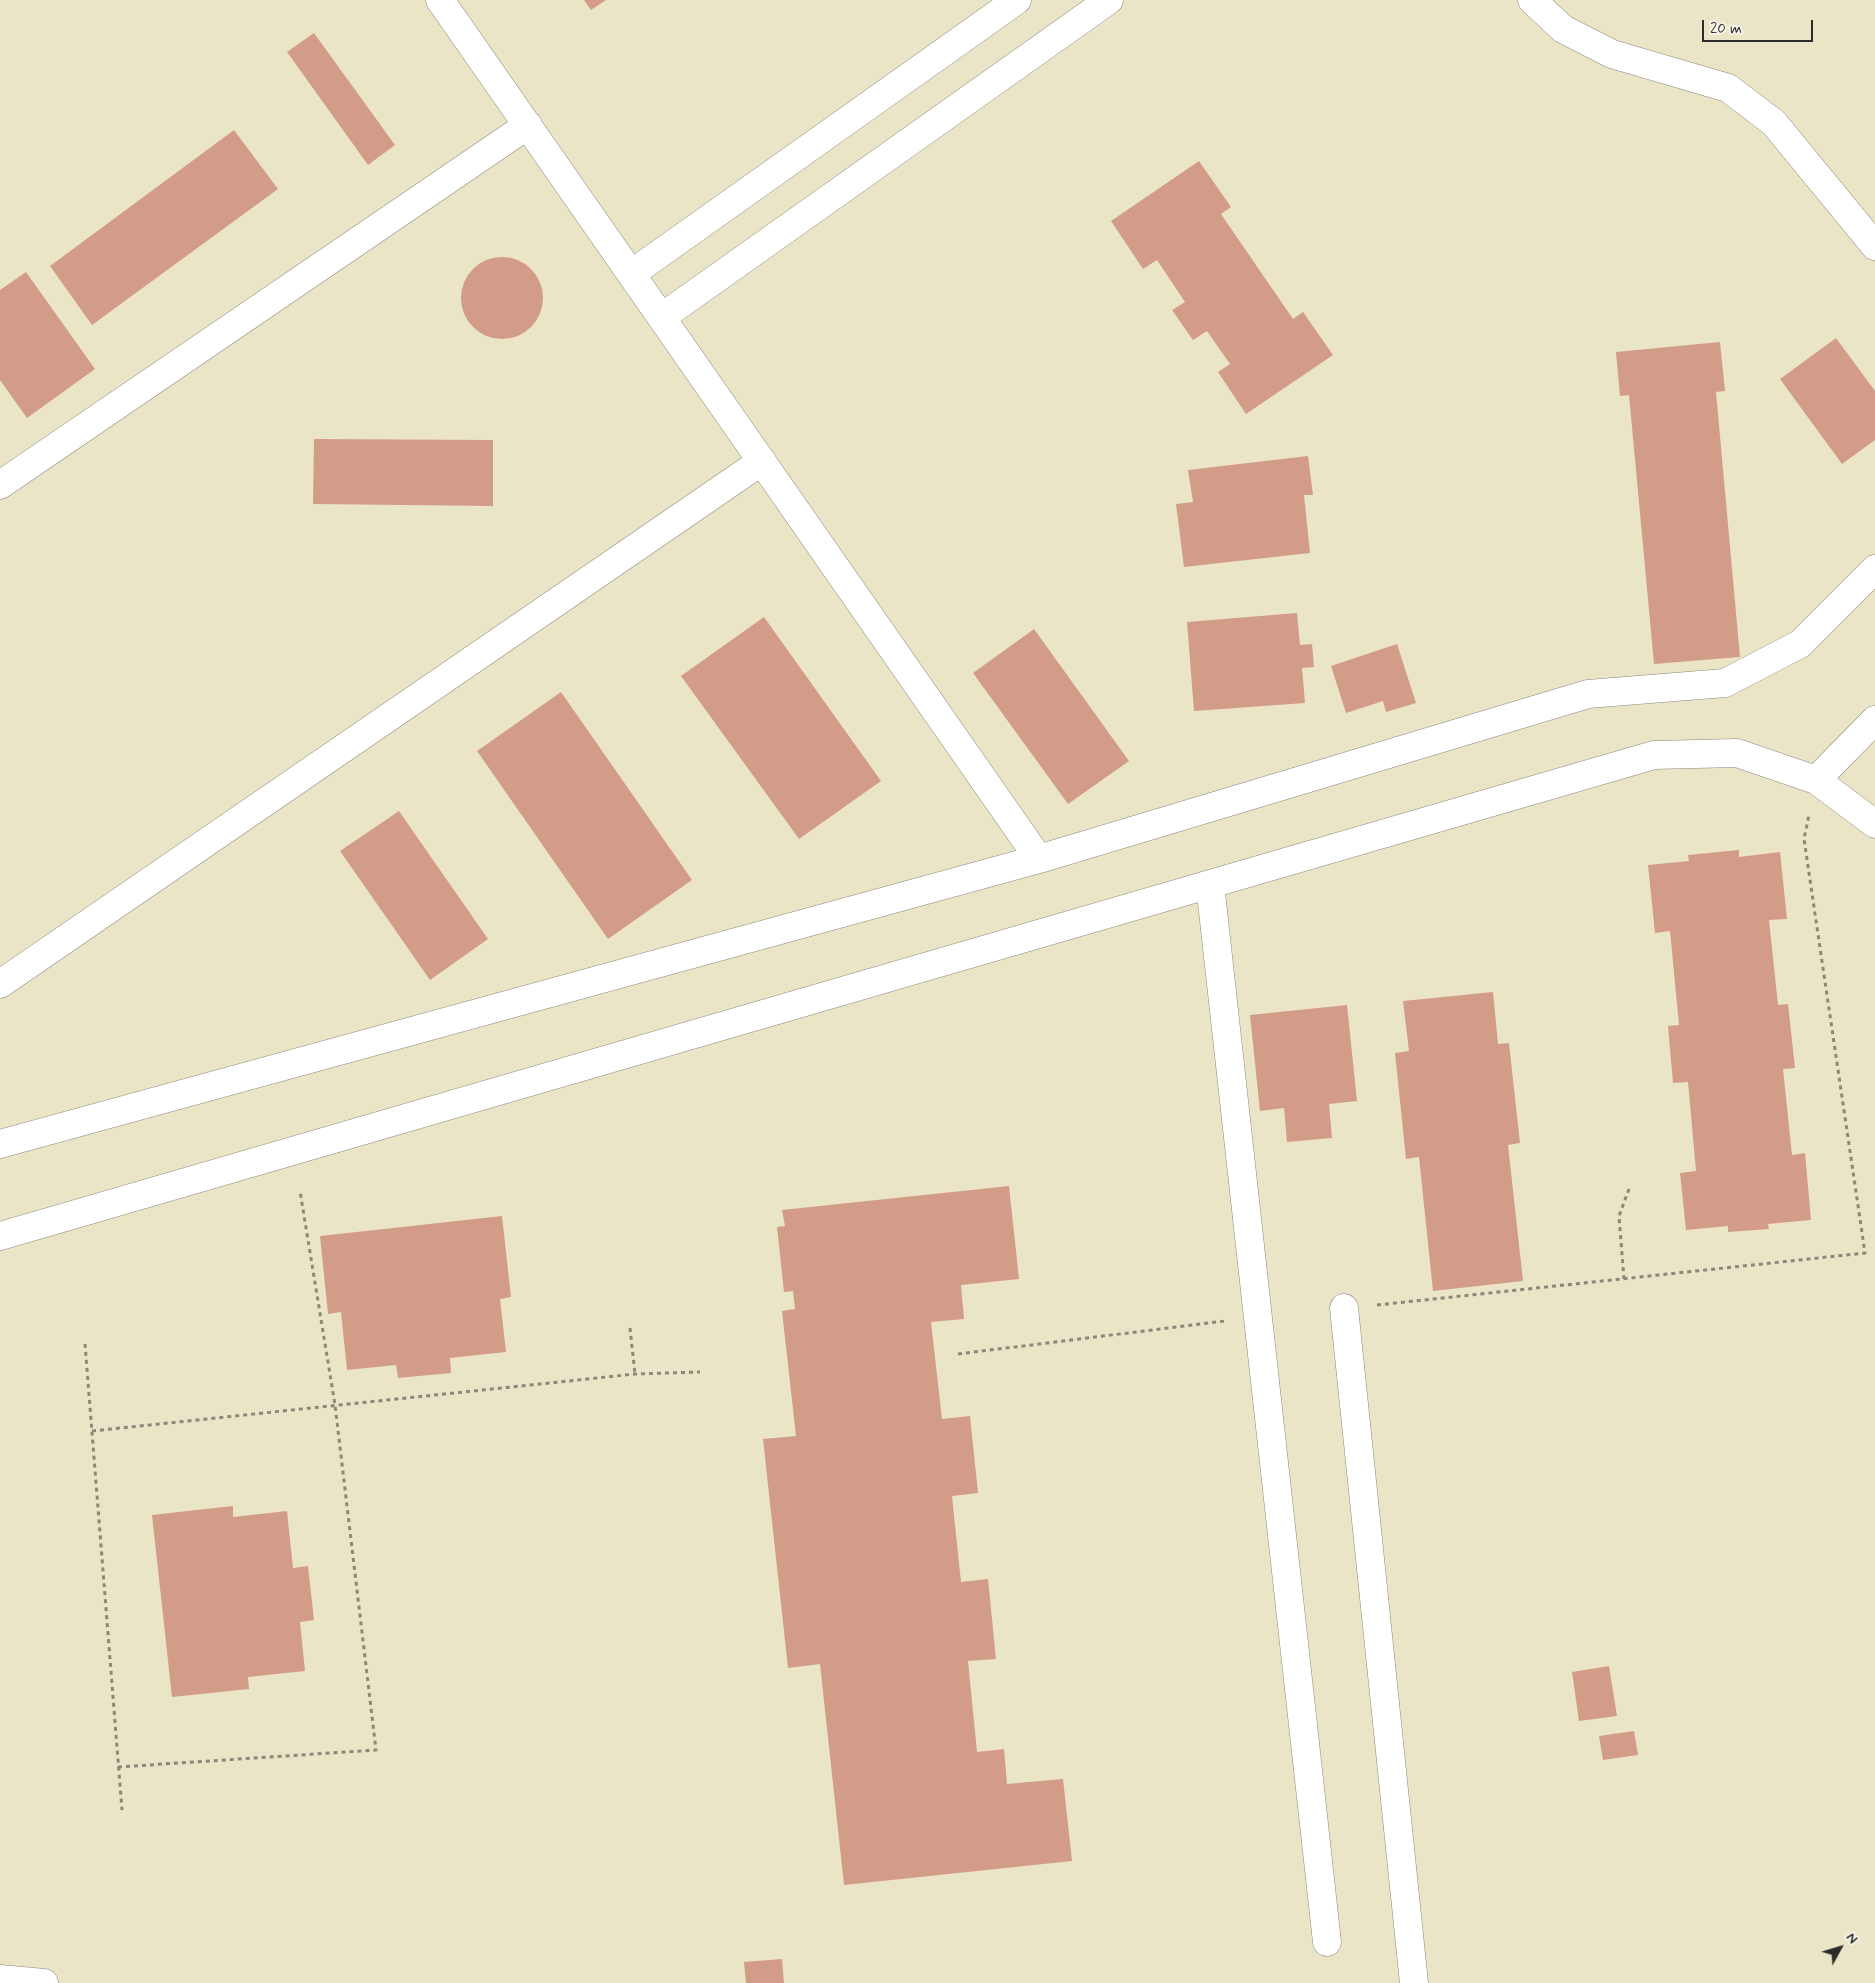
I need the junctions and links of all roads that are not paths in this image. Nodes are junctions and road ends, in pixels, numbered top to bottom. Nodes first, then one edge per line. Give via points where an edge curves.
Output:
1 (440, 0) edge
2 (1017, 0) edge
3 (1109, 0) edge
4 (1532, 0) edge
5 (528, 125) junction
6 (1875, 246) edge
7 (631, 274) junction
8 (662, 317) junction
9 (762, 461) junction
10 (0, 485) edge
11 (1875, 569) edge
12 (1875, 720) edge
13 (1816, 780) junction
14 (1874, 822) edge
15 (1039, 859) junction
16 (1210, 884) junction
17 (0, 984) edge
18 (0, 1144) edge
19 (0, 1236) edge
20 (1344, 1308) road end
21 (1327, 1942) dead end
22 (0, 1979) edge
23 (44, 1983) edge
24 (1414, 1983) edge

1 - 5 lane
2 - 7 lane
3 - 8 lane
4 - 6 lane via 1563,29 1612,54 1728,88 1774,123
5 - 7 lane
5 - 10 lane
7 - 8 lane
8 - 9 lane
9 - 15 lane
9 - 17 lane
11 - 15 lane via 1800,644 1725,683 1588,694
12 - 13 lane
13 - 14 lane
13 - 16 lane via 1737,754 1654,755
15 - 18 lane
16 - 19 lane
16 - 21 lane
20 - 24 lane
22 - 23 lane

